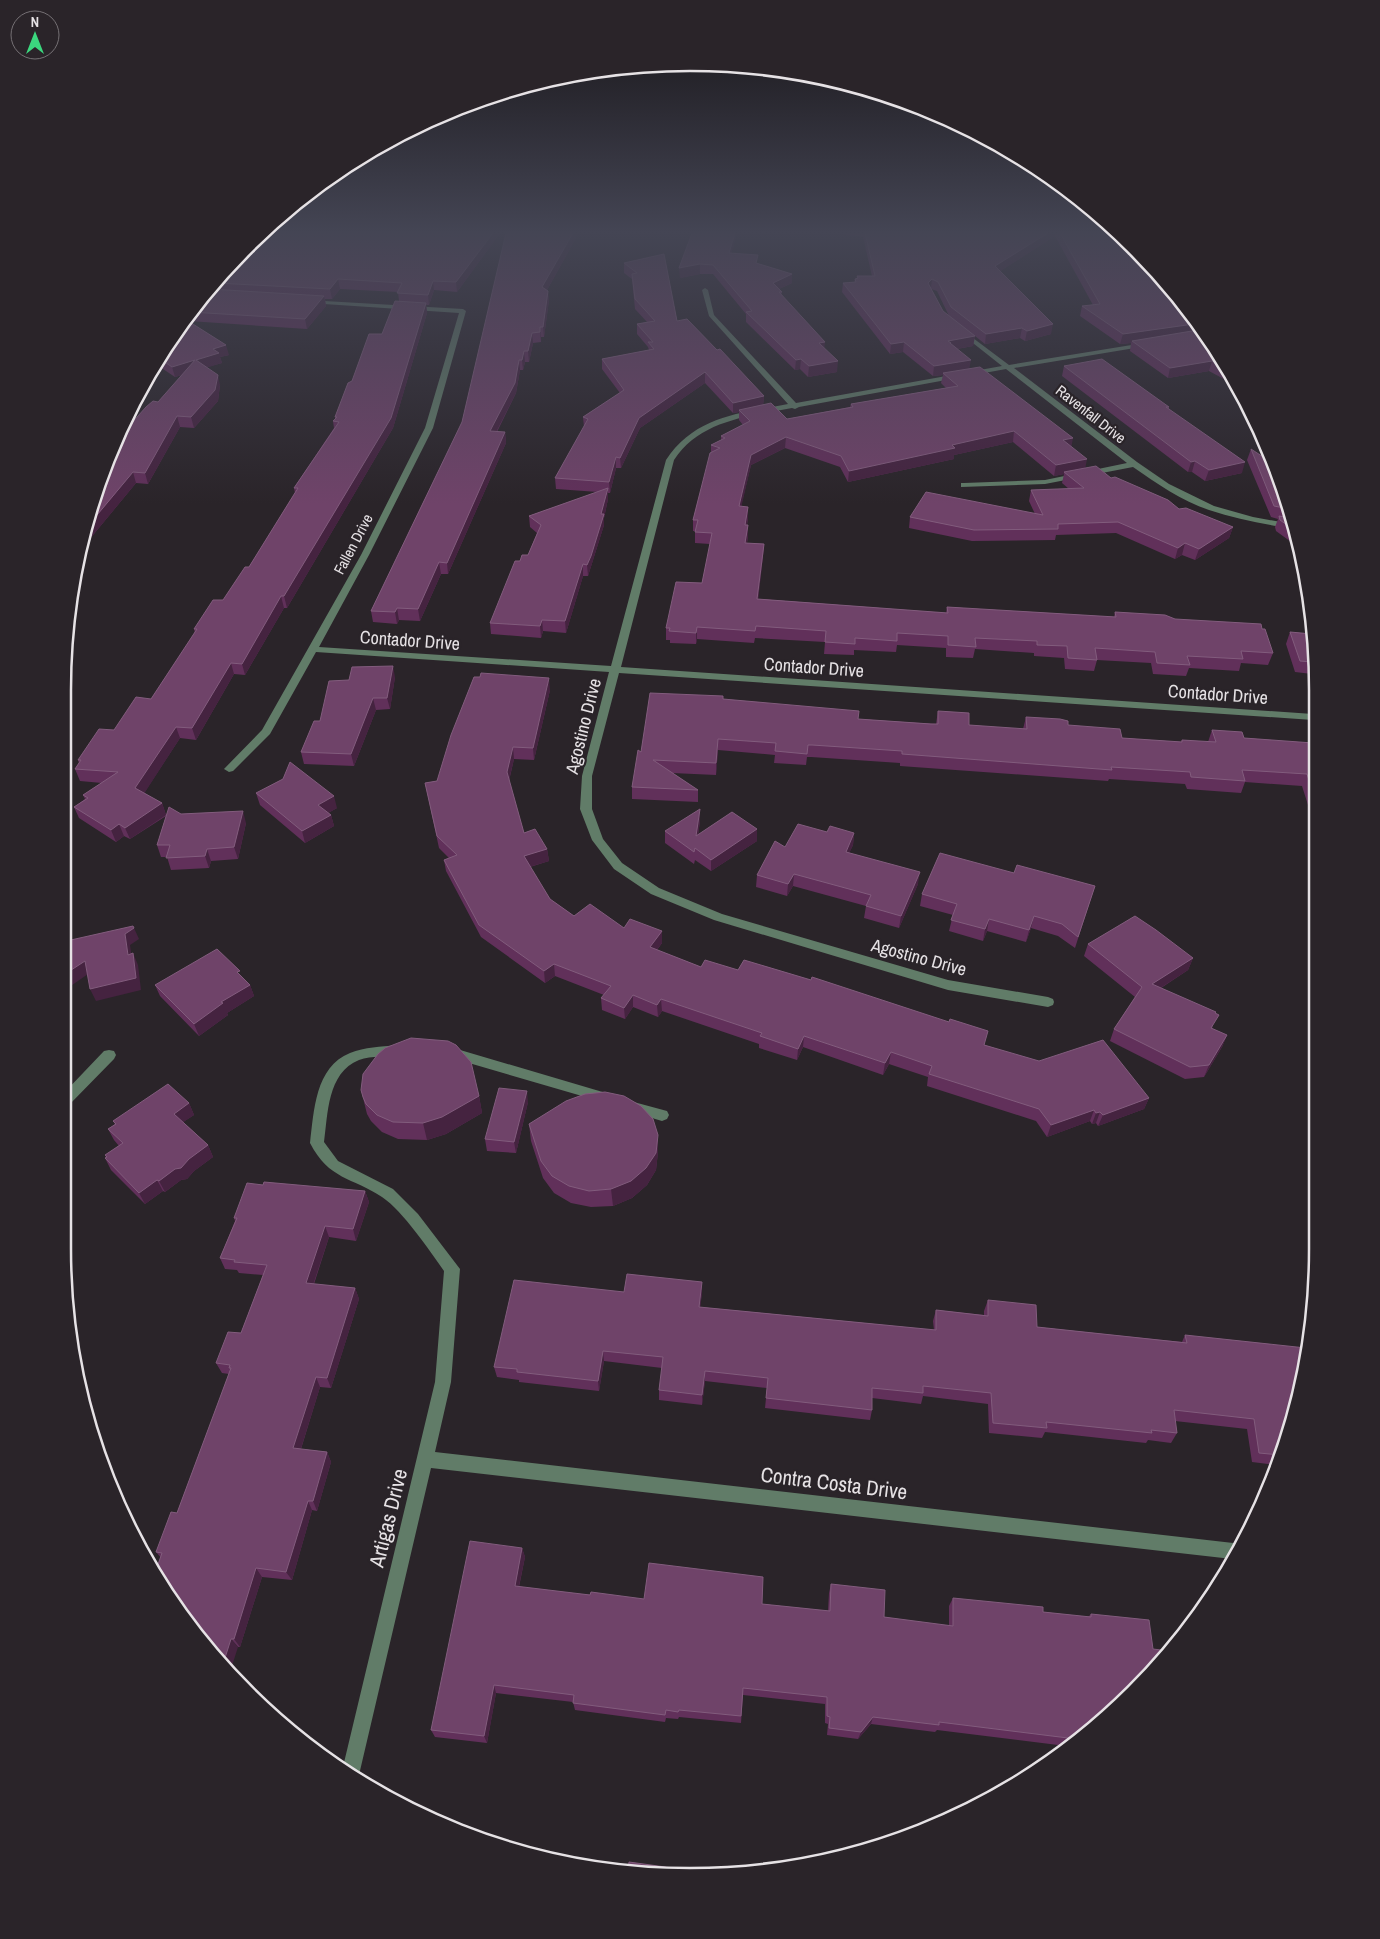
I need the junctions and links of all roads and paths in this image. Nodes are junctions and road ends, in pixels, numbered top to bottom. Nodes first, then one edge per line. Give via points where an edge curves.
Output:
1 (460, 323) edge
2 (719, 323) edge
3 (953, 325) edge
4 (1153, 343) edge
5 (1008, 367) junction
6 (795, 407) junction
7 (1134, 464) junction
8 (964, 484) dead end
9 (1286, 525) edge
10 (312, 649) junction
11 (614, 671) junction
12 (1309, 717) edge
13 (229, 768) dead end
14 (1048, 1002) dead end
15 (411, 1048) edge
16 (436, 1050) edge
17 (109, 1055) dead end
18 (71, 1093) edge
19 (662, 1115) dead end
20 (426, 1459) junction
21 (1230, 1550) edge
22 (351, 1766) edge

1 - 10 street, Fallen Drive via 429,428 365,555
2 - 6 street
3 - 5 street, Ravenfall Drive
4 - 5 street, Agostino Drive
5 - 6 street, Agostino Drive
5 - 7 street, Ravenfall Drive
6 - 11 street, Agostino Drive via 736,416 691,434 678,446 670,460
7 - 8 street via 1045,482
7 - 9 street, Ravenfall Drive via 1166,486 1211,508
10 - 11 street, Contador Drive
10 - 13 street, Fallen Drive via 266,732
11 - 12 street, Contador Drive
11 - 14 street, Agostino Drive via 587,776 586,810 598,840 618,866 654,891 718,917 948,985
15 - 20 street, Artigas Drive via 354,1057 333,1072 325,1089 317,1143 333,1164 388,1193 413,1218 452,1269 443,1382
16 - 19 street via 453,1052
17 - 18 street
20 - 21 street, Contra Costa Drive
20 - 22 street, Artigas Drive

